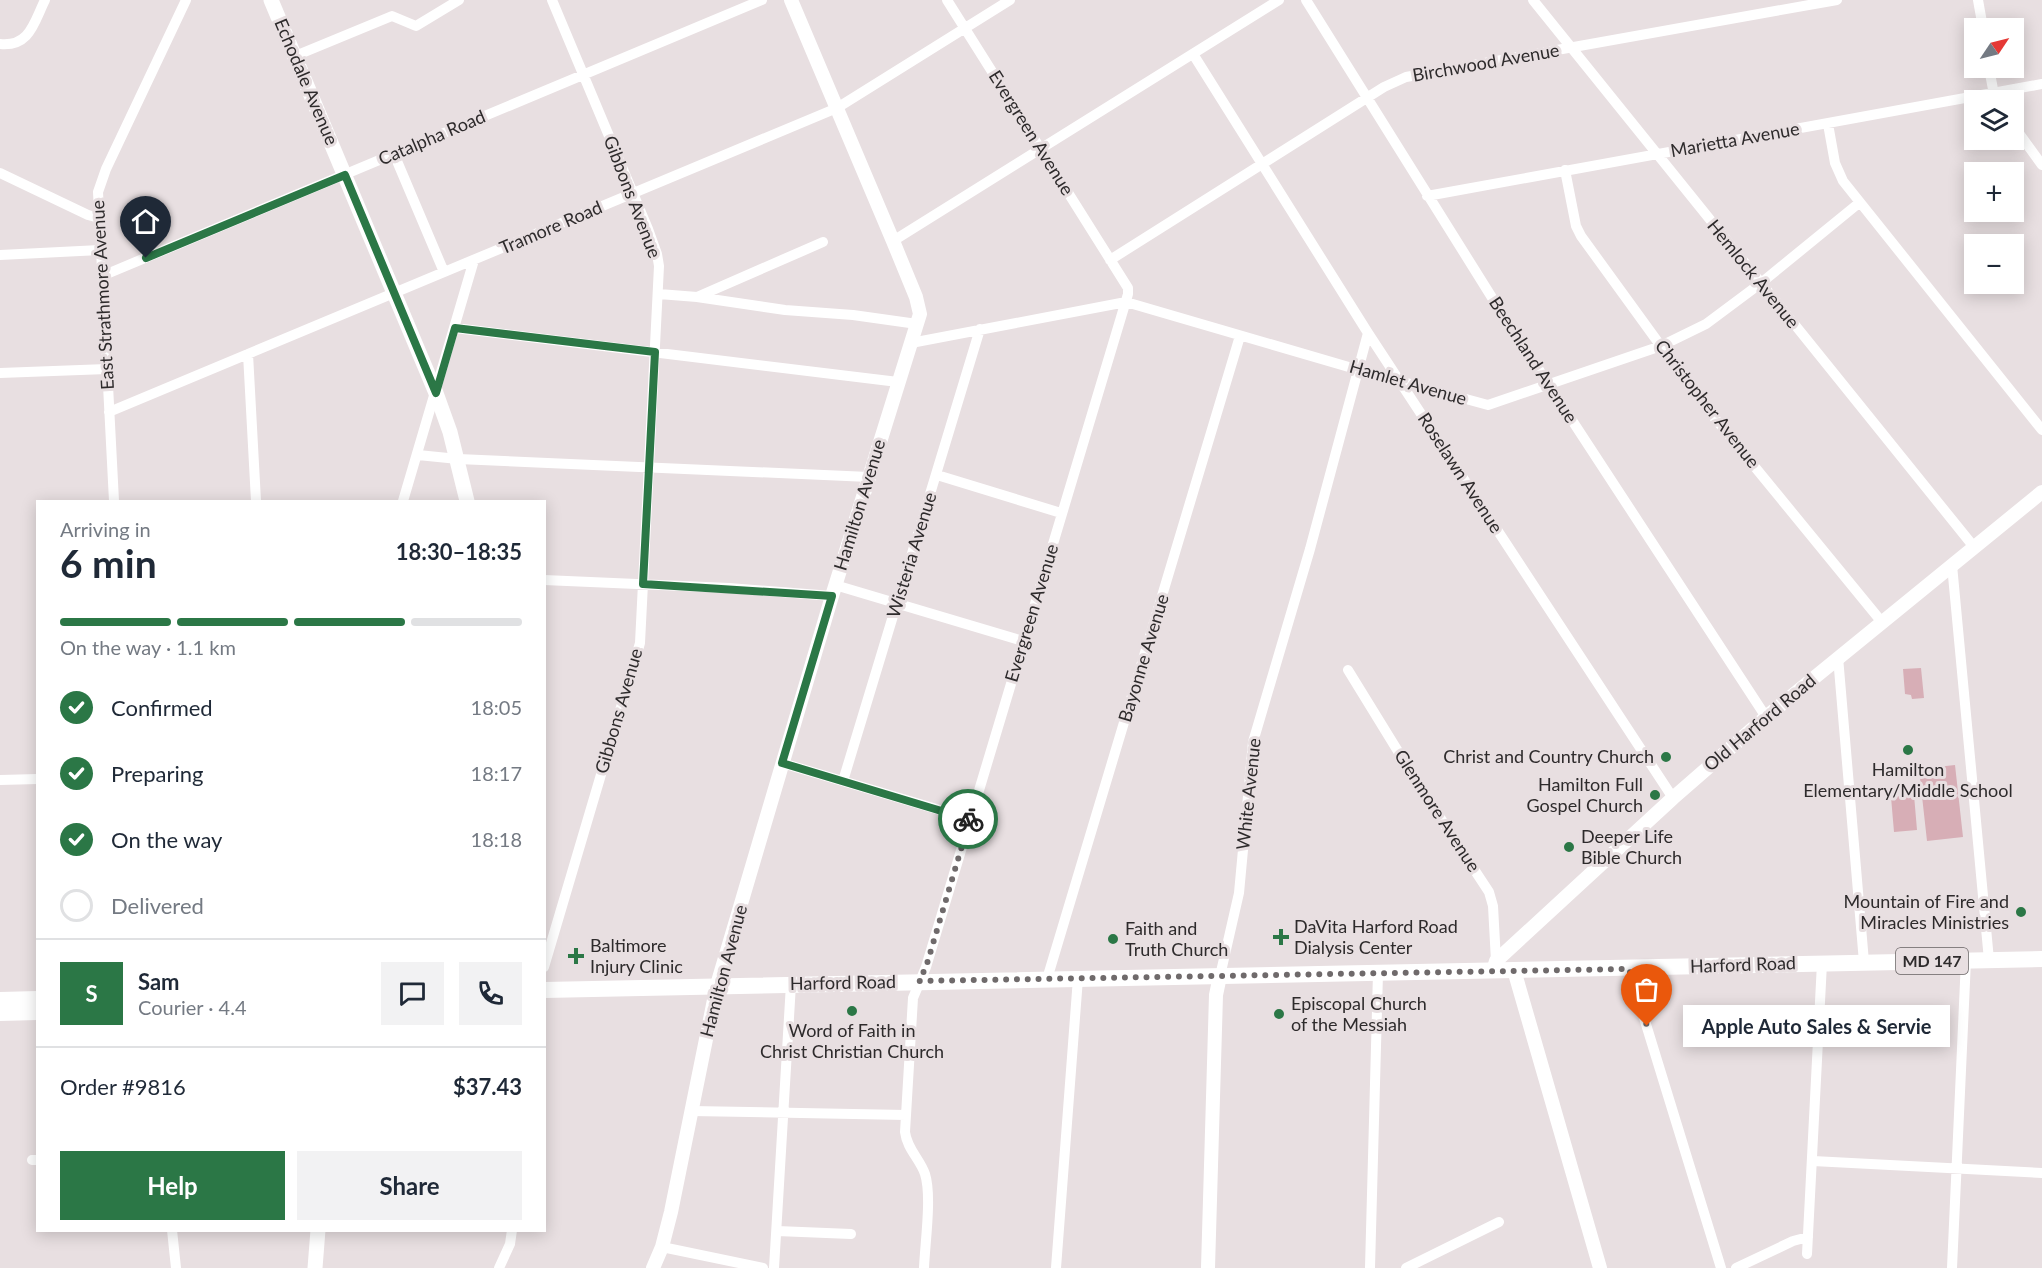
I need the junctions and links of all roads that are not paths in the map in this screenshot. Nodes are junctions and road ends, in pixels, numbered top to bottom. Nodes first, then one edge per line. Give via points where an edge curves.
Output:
1 (45, 0) edge
2 (271, 0) edge
3 (459, 0) edge
4 (552, 0) edge
5 (762, 0) edge
6 (947, 0) edge
7 (1010, 0) edge
8 (1280, 0) edge
9 (1306, 0) edge
10 (1533, 0) edge
11 (1837, 0) edge
12 (1978, 0) edge
13 (184, 1) edge
14 (794, 1) edge
15 (1981, 18) edge
16 (965, 28) junction
17 (0, 44) edge
18 (1572, 48) junction
19 (1193, 54) junction
20 (295, 56) junction
21 (583, 75) junction
22 (2042, 84) edge
23 (2018, 90) edge
24 (1367, 98) junction
25 (1964, 101) edge
26 (837, 108) junction
27 (1828, 124) junction
28 (2024, 140) edge
29 (1041, 149) junction
30 (394, 154) junction
31 (1657, 154) junction
32 (1262, 165) junction
33 (2042, 165) edge
34 (1565, 170) junction
35 (0, 173) edge
36 (345, 175) junction
37 (633, 193) junction
38 (1427, 196) junction
39 (1859, 203) junction
40 (99, 218) junction
41 (893, 241) junction
42 (823, 242) dead end
43 (100, 250) junction
44 (0, 255) edge
45 (474, 260) junction
46 (1110, 260) junction
47 (444, 272) junction
48 (102, 276) junction
49 (1761, 283) junction
50 (393, 294) junction
51 (658, 294) junction
52 (697, 297) junction
53 (1126, 302) junction
54 (917, 324) junction
55 (455, 328) junction
56 (980, 329) junction
57 (1368, 333) junction
58 (1240, 336) junction
59 (912, 342) junction
60 (1661, 346) junction
61 (655, 352) junction
62 (248, 354) junction
63 (107, 369) junction
64 (1359, 370) junction
65 (0, 373) edge
66 (1401, 381) junction
67 (898, 382) junction
68 (1549, 384) junction
69 (436, 393) junction
70 (109, 412) junction
71 (2042, 430) edge
72 (418, 455) junction
73 (458, 459) junction
74 (648, 467) junction
75 (937, 475) junction
76 (869, 477) junction
77 (2042, 492) edge
78 (114, 500) edge
79 (256, 500) edge
80 (403, 500) edge
81 (467, 500) edge
82 (1061, 513) junction
83 (1974, 547) junction
84 (1952, 565) junction
85 (546, 580) edge
86 (643, 584) junction
87 (834, 590) junction
88 (897, 604) junction
89 (1881, 621) junction
90 (1023, 641) junction
91 (1838, 657) junction
92 (1348, 670) dead end
93 (1766, 717) junction
94 (782, 763) junction
95 (36, 779) edge
96 (0, 780) edge
97 (843, 781) junction
98 (1673, 798) junction
99 (970, 819) junction
100 (2042, 959) edge
101 (546, 960) edge
102 (1966, 960) junction
103 (1989, 960) junction
104 (1864, 962) junction
105 (1822, 963) junction
106 (1495, 966) junction
107 (1629, 969) junction
108 (1514, 970) junction
109 (1378, 973) junction
110 (1220, 976) junction
111 (1078, 978) junction
112 (1047, 979) junction
113 (919, 981) junction
114 (791, 984) junction
115 (717, 985) junction
116 (546, 990) edge
117 (36, 999) edge
118 (0, 1000) edge
119 (36, 1012) edge
120 (0, 1013) edge
121 (691, 1111) junction
122 (783, 1113) junction
123 (906, 1115) junction
124 (1813, 1161) junction
125 (1956, 1170) junction
126 (2042, 1173) edge
127 (1499, 1222) dead end
128 (777, 1231) junction
129 (172, 1232) edge
130 (318, 1232) edge
131 (512, 1232) edge
132 (851, 1234) dead end
133 (1808, 1237) junction
134 (662, 1247) junction
135 (1807, 1254) dead end
136 (176, 1268) edge
137 (315, 1268) edge
138 (499, 1268) edge
139 (653, 1268) edge
140 (763, 1268) edge
141 (774, 1268) edge
142 (924, 1268) edge
143 (1056, 1268) edge
144 (1208, 1268) edge
145 (1370, 1268) edge
146 (1406, 1268) edge
147 (1600, 1268) edge
148 (1721, 1268) edge
149 (1736, 1268) edge
150 (1952, 1268) edge

1 - 17 street via 28,34 19,43
2 - 20 main road, Echodale Avenue
3 - 20 street via 416,26 392,16
4 - 21 street, Gibbons Avenue
5 - 21 street, Catalpha Road
6 - 16 street, Evergreen Avenue
7 - 16 street, Tramore Road
8 - 19 street
9 - 24 street, Beechland Avenue
10 - 18 street, Hemlock Avenue
11 - 18 street, Birchwood Avenue
12 - 15 street
13 - 40 street, East Strathmore Avenue via 102,177
14 - 26 street, Hamilton Avenue
16 - 26 street, Tramore Road
16 - 29 street, Evergreen Avenue
18 - 24 street, Birchwood Avenue via 1406,77
18 - 31 street, Hemlock Avenue
19 - 29 street
19 - 32 street, Roselawn Avenue
20 - 36 main road, Echodale Avenue
21 - 30 street, Catalpha Road
21 - 37 street, Gibbons Avenue
22 - 23 street, Marietta Avenue
24 - 32 street, Birchwood Avenue
24 - 38 street, Beechland Avenue
25 - 27 street, Marietta Avenue
26 - 37 street, Tramore Road
26 - 41 street, Hamilton Avenue
27 - 31 street, Marietta Avenue
27 - 39 street via 1837,172
28 - 33 street
29 - 41 street
29 - 46 street, Evergreen Avenue
30 - 36 street, Catalpha Road
30 - 47 street
31 - 34 street, Marietta Avenue
31 - 49 street, Hemlock Avenue
32 - 46 street, Birchwood Avenue
32 - 57 street, Roselawn Avenue
34 - 38 street, Marietta Avenue
34 - 60 street, Christopher Avenue via 1581,236
35 - 40 street
36 - 48 street, Catalpha Road
36 - 50 main road, Echodale Avenue
37 - 45 street, Tramore Road
37 - 51 street, Gibbons Avenue via 657,254
38 - 68 street, Beechland Avenue
39 - 49 street, Hamlet Avenue
39 - 71 street
40 - 43 street, East Strathmore Avenue
41 - 54 street, Hamilton Avenue via 919,306
42 - 52 street
43 - 44 street
43 - 48 street, East Strathmore Avenue
45 - 47 street, Tramore Road
45 - 55 street
46 - 53 street, Evergreen Avenue via 1128,288
47 - 50 street, Tramore Road
48 - 63 street, East Strathmore Avenue
49 - 60 street, Hamlet Avenue via 1706,324
49 - 83 street, Hemlock Avenue
50 - 62 street, Tramore Road
50 - 69 main road, Echodale Avenue
51 - 52 street
51 - 61 street, Gibbons Avenue
52 - 54 street
53 - 56 street, Hamlet Avenue
53 - 58 street, Hamlet Avenue
53 - 82 street, Evergreen Avenue
54 - 59 street, Hamilton Avenue
55 - 61 street
55 - 69 street
56 - 59 street, Hamlet Avenue
56 - 75 street, Wisteria Avenue
57 - 64 street, White Avenue
57 - 66 street, Roselawn Avenue
58 - 64 street, Hamlet Avenue
58 - 112 street, Bayonne Avenue
59 - 67 street, Hamilton Avenue
60 - 68 street, Hamlet Avenue
60 - 89 street, Christopher Avenue via 1700,400
61 - 67 street
61 - 74 street, Gibbons Avenue
62 - 70 street, Tramore Road
62 - 79 street
63 - 65 street
63 - 70 street, East Strathmore Avenue
64 - 66 street, Hamlet Avenue
64 - 110 street, White Avenue via 1253,742 1239,893
66 - 68 street, Hamlet Avenue via 1488,405
66 - 98 street, Roselawn Avenue
67 - 76 street, Hamilton Avenue
68 - 93 street, Beechland Avenue
69 - 72 street
69 - 73 main road, Echodale Avenue
70 - 78 street, East Strathmore Avenue
72 - 73 street
72 - 80 street
73 - 74 street
73 - 81 main road, Echodale Avenue
74 - 76 street
74 - 86 street, Gibbons Avenue
75 - 82 street
75 - 88 street, Wisteria Avenue
76 - 87 street, Hamilton Avenue
77 - 83 street, Old Harford Road
82 - 90 street, Evergreen Avenue
83 - 84 street, Old Harford Road
84 - 89 street, Old Harford Road
84 - 103 street
85 - 86 street
86 - 87 street
86 - 101 street, Gibbons Avenue via 638,652
87 - 88 street
87 - 94 street, Hamilton Avenue
88 - 90 street
88 - 97 street, Wisteria Avenue
89 - 91 street, Old Harford Road
90 - 99 street, Evergreen Avenue
91 - 93 street, Old Harford Road
91 - 104 street
92 - 106 street, Glenmore Avenue via 1489,892
93 - 98 street, Old Harford Road
94 - 97 street
94 - 115 street, Hamilton Avenue
95 - 96 street
97 - 99 street
98 - 106 street, Old Harford Road
99 - 113 street, Evergreen Avenue
100 - 103 main road, Harford Road / MD 147
102 - 103 main road, Harford Road / MD 147
102 - 104 main road, Harford Road / MD 147
102 - 125 street
104 - 105 main road, Harford Road / MD 147
105 - 107 main road, Harford Road / MD 147
105 - 124 street
106 - 108 main road, Harford Road / MD 147
106 - 109 main road, Harford Road / MD 147
107 - 108 main road, Harford Road / MD 147
107 - 148 street
108 - 147 street
109 - 110 main road, Harford Road / MD 147
109 - 145 street
110 - 111 main road, Harford Road / MD 147
110 - 144 street, White Avenue via 1216,995
111 - 112 main road, Harford Road / MD 147
111 - 143 street
112 - 113 main road, Harford Road / MD 147
113 - 114 main road, Harford Road / MD 147
113 - 123 street, Evergreen Avenue via 913,998
114 - 115 main road, Harford Road / MD 147
114 - 122 street
115 - 116 main road, Harford Road / MD 147
115 - 121 street, Hamilton Avenue
117 - 118 main road
119 - 120 main road
121 - 122 street
121 - 134 street, Hamilton Avenue
122 - 123 street
122 - 128 street
123 - 142 street, Evergreen Avenue via 907,1145 926,1179
124 - 125 street
124 - 133 street
125 - 126 street
125 - 150 street
127 - 146 street
128 - 132 street
128 - 141 street
129 - 136 street
130 - 137 main road
131 - 138 street
133 - 135 street
133 - 149 street
134 - 139 street, Hamilton Avenue
134 - 140 street

